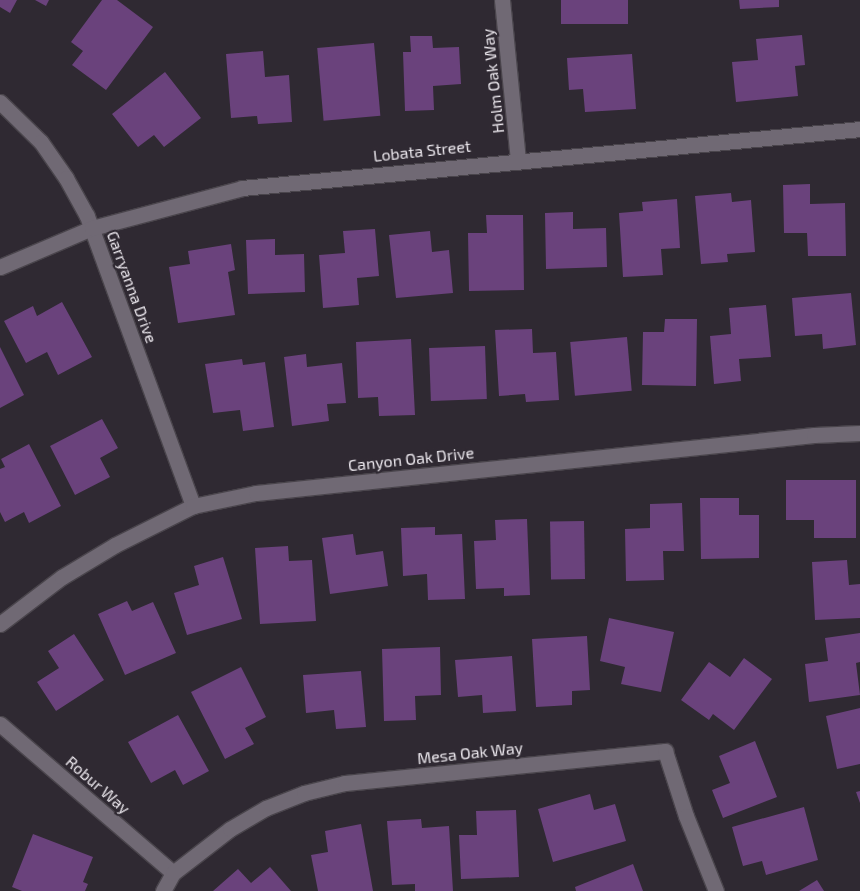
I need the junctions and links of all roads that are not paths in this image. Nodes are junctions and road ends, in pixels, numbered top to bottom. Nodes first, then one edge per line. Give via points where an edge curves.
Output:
1 (502, 0) edge
2 (0, 102) edge
3 (860, 129) edge
4 (518, 160) junction
5 (92, 228) junction
6 (0, 267) edge
7 (860, 434) edge
8 (193, 506) junction
9 (0, 624) edge
10 (0, 724) edge
11 (173, 873) junction
12 (163, 891) edge
13 (716, 891) edge

1 - 4 street, Holm Oak Way
2 - 5 street, Garryanna Drive via 41,142 66,178
3 - 4 street, Lobata Street
4 - 5 street, Lobata Street via 242,188
5 - 6 street, Lobata Street
5 - 8 street, Garryanna Drive
7 - 8 street, Canyon Oak Drive via 814,435 256,493
8 - 9 street, Canyon Oak Drive via 115,545 62,577
10 - 11 street, Robur Way
11 - 12 street, Mesa Oak Way
11 - 13 street, Mesa Oak Way via 230,829 266,808 304,793 345,783 665,751 686,816

